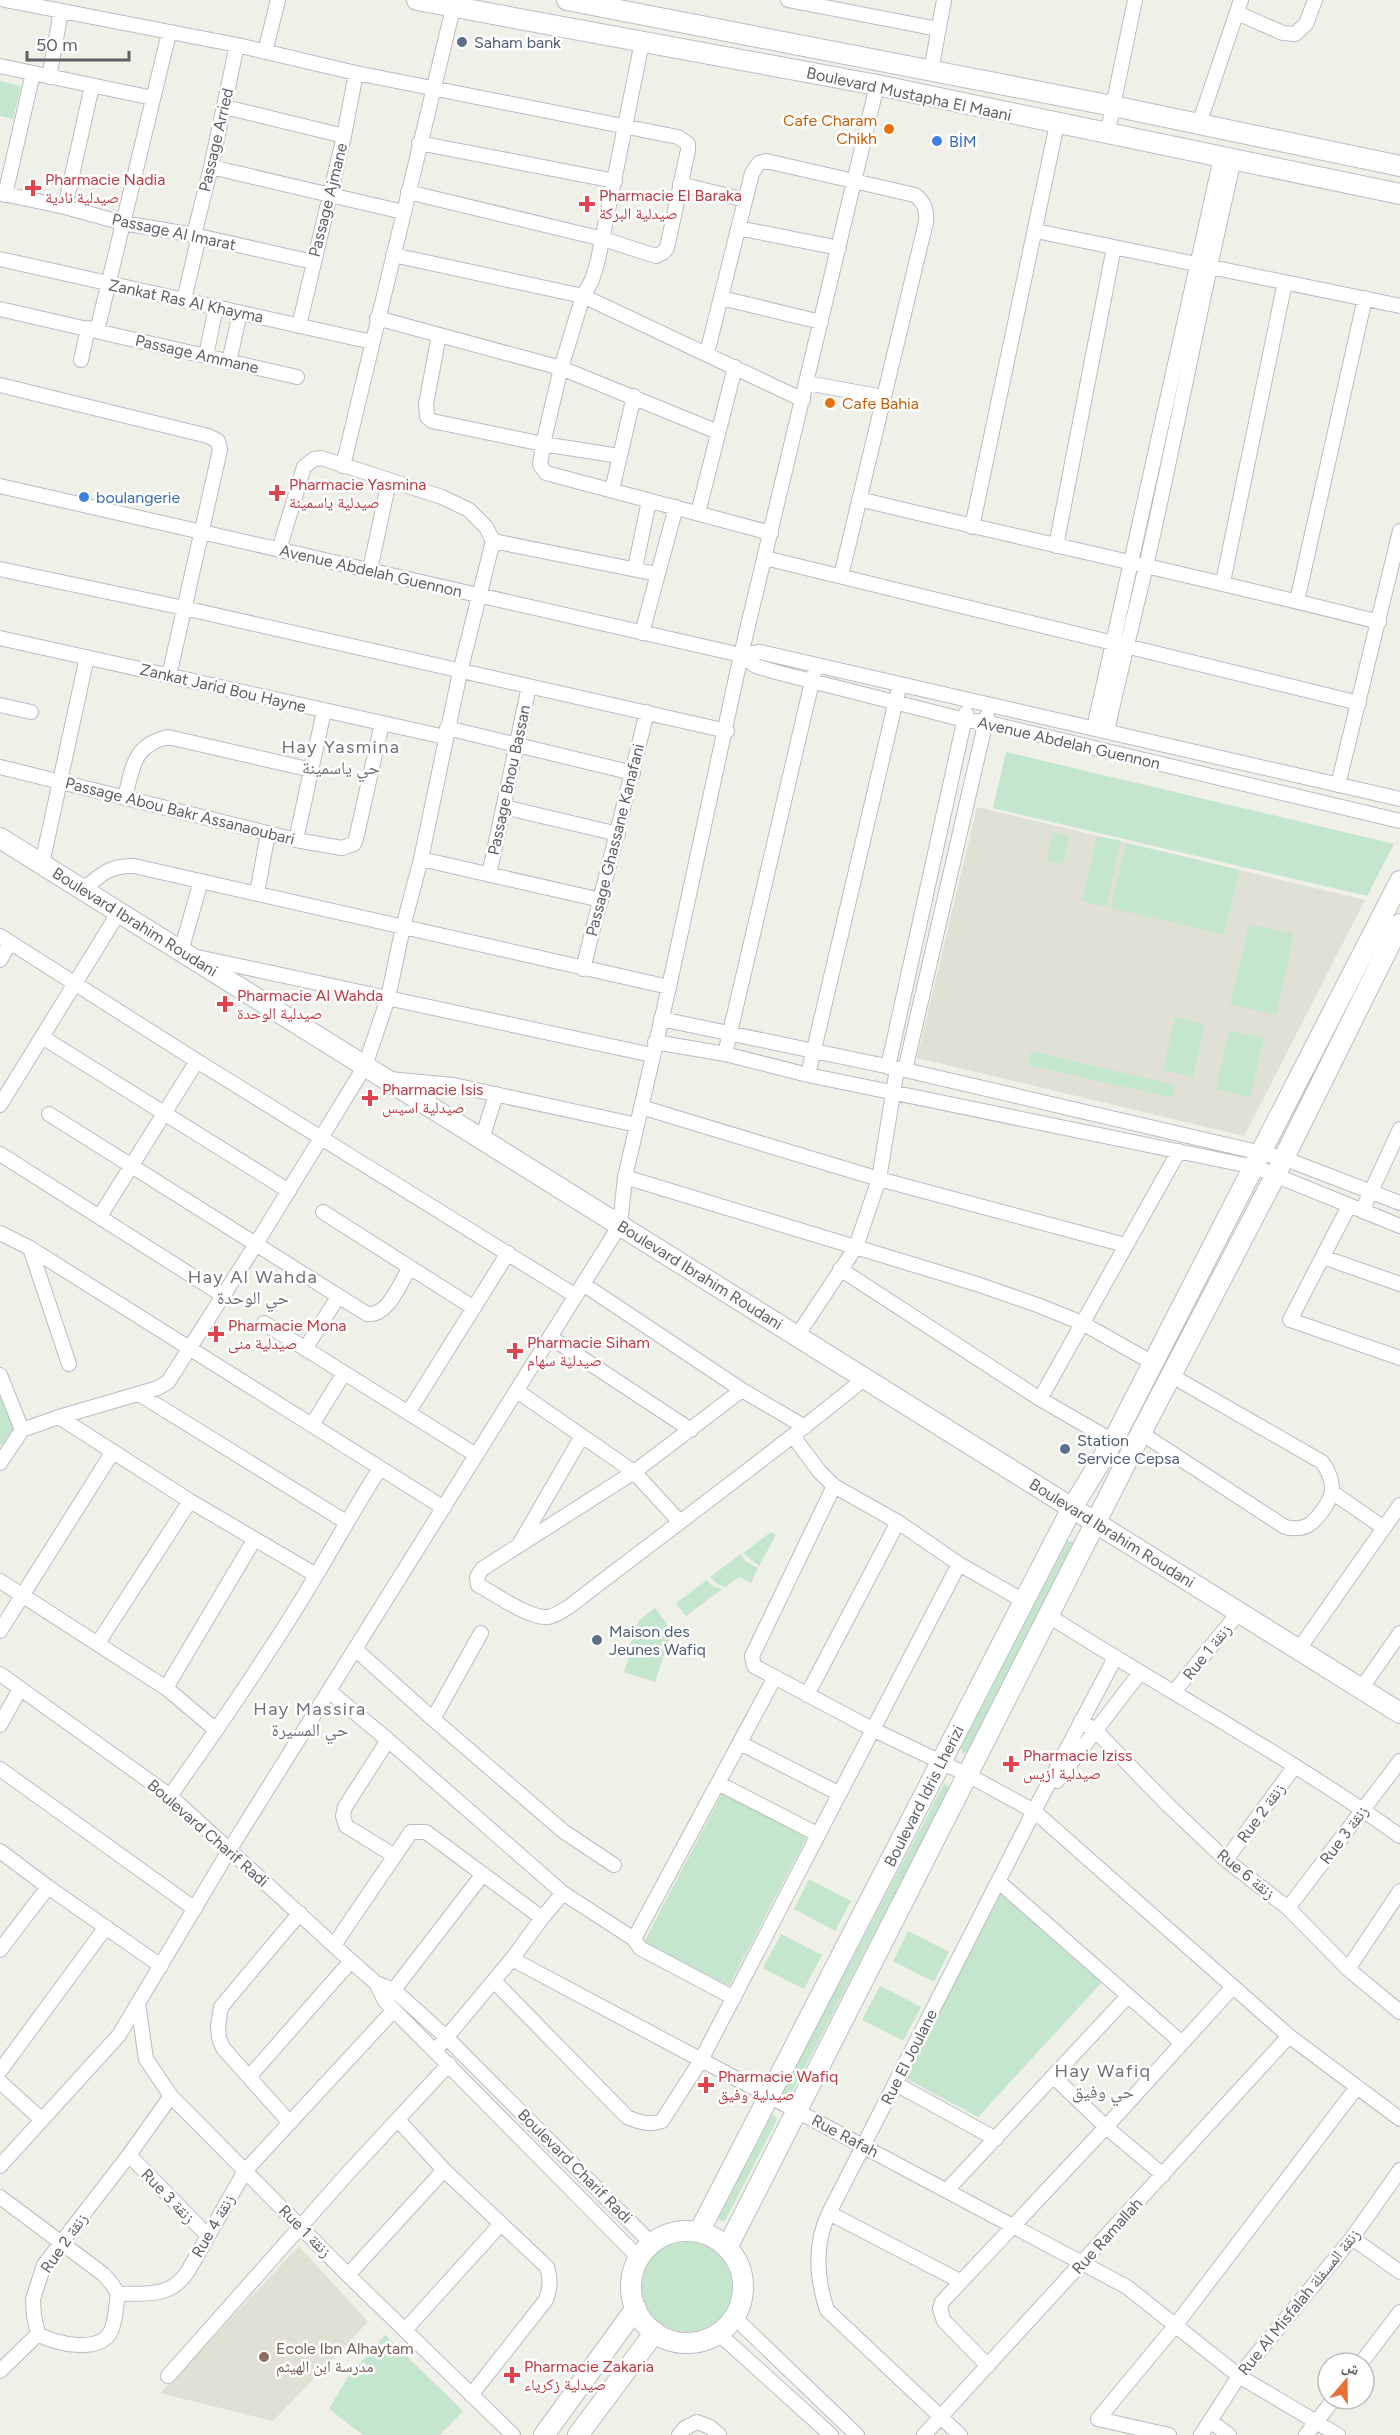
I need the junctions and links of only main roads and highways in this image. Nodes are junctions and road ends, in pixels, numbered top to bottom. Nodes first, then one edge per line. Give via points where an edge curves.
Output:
1 (417, 0) edge
2 (567, 0) edge
3 (454, 4) edge
4 (1400, 166) edge
5 (1400, 194) edge
6 (0, 838) edge
7 (1400, 881) edge
8 (1393, 910) edge
9 (1400, 924) edge
10 (1072, 1508) junction
11 (1095, 1522) junction
12 (1400, 1713) edge
13 (699, 2232) junction
14 (727, 2248) junction
15 (636, 2308) junction
16 (655, 2332) junction
17 (544, 2435) edge
18 (578, 2435) edge

1 - 3 main road, Boulevard Mustapha El Maani
2 - 4 main road, Boulevard Mustapha El Maani
3 - 5 main road, Boulevard Mustapha El Maani
6 - 10 main road, Boulevard Ibrahim Roudani
7 - 8 main road, Boulevard Idris Lherizi
8 - 10 main road, Boulevard Idris Lherizi via 1185,1298 1113,1441
9 - 11 main road, Boulevard Idris Lherizi via 1275,1176
10 - 11 main road, Boulevard Ibrahim Roudani
10 - 13 main road, Boulevard Idris Lherizi
11 - 12 main road, Boulevard Ibrahim Roudani
11 - 14 main road, Boulevard Idris Lherizi
13 - 14 main road
13 - 15 main road via 674,2233 646,2251 632,2282
14 - 16 main road via 738,2262 743,2282 735,2317 718,2334 703,2340 670,2340
15 - 16 main road
15 - 17 main road
16 - 18 main road

